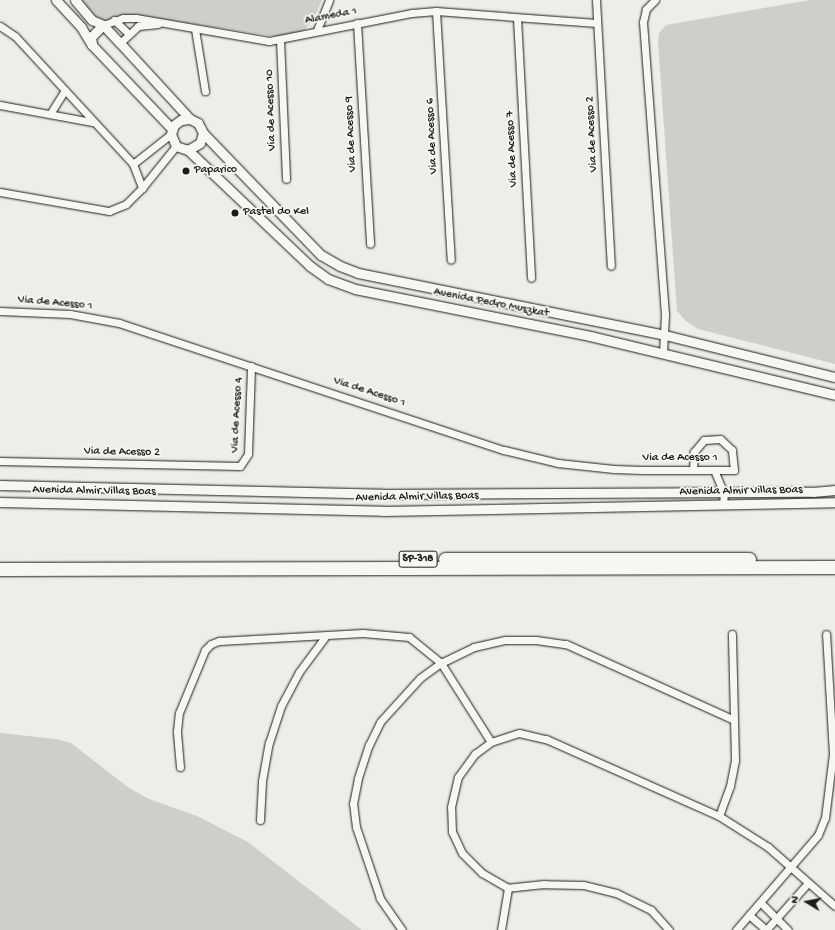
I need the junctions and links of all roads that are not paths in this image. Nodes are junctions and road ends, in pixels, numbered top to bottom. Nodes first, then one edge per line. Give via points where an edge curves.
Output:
1 (56, 0) edge
2 (76, 0) edge
3 (329, 0) edge
4 (596, 0) edge
5 (655, 0) edge
6 (436, 11) junction
7 (517, 18) junction
8 (114, 20) junction
9 (166, 23) junction
10 (357, 23) junction
11 (597, 23) junction
12 (103, 25) junction
13 (0, 26) edge
14 (195, 30) junction
15 (317, 30) junction
16 (128, 33) junction
17 (280, 40) junction
18 (120, 42) junction
19 (92, 45) junction
20 (65, 90) junction
21 (205, 91) dead end
22 (0, 105) edge
23 (50, 114) junction
24 (190, 119) junction
25 (92, 122) junction
26 (172, 131) junction
27 (204, 133) junction
28 (176, 146) junction
29 (188, 150) junction
30 (133, 164) junction
31 (286, 179) dead end
32 (142, 188) junction
33 (0, 192) edge
34 (370, 244) dead end
35 (451, 260) dead end
36 (612, 266) dead end
37 (531, 278) dead end
38 (0, 311) edge
39 (665, 335) junction
40 (663, 354) junction
41 (252, 366) junction
42 (835, 377) edge
43 (835, 395) edge
44 (0, 461) edge
45 (243, 464) joint
46 (693, 470) junction
47 (714, 470) junction
48 (0, 485) edge
49 (835, 490) edge
50 (724, 493) junction
51 (0, 502) edge
52 (835, 502) edge
53 (723, 504) junction
54 (0, 560) edge
55 (835, 560) edge
56 (835, 567) edge
57 (0, 569) edge
58 (732, 634) dead end
59 (826, 634) dead end
60 (324, 637) junction
61 (441, 664) junction
62 (734, 720) junction
63 (491, 742) junction
64 (180, 767) dead end
65 (719, 816) junction
66 (260, 820) dead end
67 (792, 866) junction
68 (807, 884) junction
69 (508, 888) junction
70 (761, 903) junction
71 (835, 906) edge
72 (749, 915) junction
73 (776, 918) junction
74 (402, 930) edge
75 (501, 930) edge
76 (669, 930) edge
77 (736, 930) edge
78 (766, 930) edge
79 (788, 930) edge

1 - 19 street via 81,27
2 - 12 street via 92,20
3 - 15 street
4 - 11 street, Via de Acesso 2
5 - 39 street via 646,9 643,22
6 - 7 street, Alameda 1
6 - 10 street, Alameda 1
6 - 35 street, Via de Acesso 6
7 - 11 street, Alameda 1
7 - 37 street, Via de Acesso 7
8 - 9 street, Alameda 1 via 136,18
8 - 12 street, Alameda 1
8 - 16 street
9 - 14 street, Alameda 1
9 - 16 street, Alameda 1 via 138,26
10 - 15 street, Alameda 1
10 - 34 street, Via de Acesso 9
11 - 36 street, Via de Acesso 2
12 - 18 street
12 - 19 street via 91,37
13 - 20 street via 15,36
14 - 17 street, Alameda 1
14 - 21 street
15 - 17 street, Alameda 1
16 - 18 street
17 - 31 street, Via de Acesso 10
18 - 24 street
19 - 26 street
20 - 23 street
20 - 25 street
22 - 23 street
23 - 25 street
24 - 26 street via 181,120
24 - 27 street via 198,123
25 - 30 street
26 - 28 street
26 - 30 street
27 - 29 street via 200,143
27 - 39 street, Avenida Pedro Muszkat via 321,254 340,266 365,274
28 - 29 street
28 - 32 street
29 - 40 street, Avenida Pedro Muszkat via 310,266 328,279 355,289 590,336
30 - 32 street
32 - 33 street via 126,204 109,211
38 - 41 street, Via de Acesso 1 via 70,314 119,323
39 - 40 street
39 - 42 street, Avenida Pedro Muszkat
40 - 43 street, Avenida Pedro Muszkat
41 - 45 street, Via de Acesso 4 via 248,454
41 - 46 street, Via de Acesso 1 via 531,457 607,469
44 - 45 street, Via de Acesso 2 via 233,467
46 - 47 street, Via de Acesso 1
46 - 47 street, Via de Acesso 1 via 696,447 704,440 715,438 725,441 732,450 734,470
47 - 50 street
48 - 50 street, Avenida Almir Villas Boas via 383,494
49 - 50 street, Avenida Almir Villas Boas
50 - 53 street
51 - 53 street, Avenida Almir Villas Boas via 383,512
52 - 53 street, Avenida Almir Villas Boas
54 - 55 highway, SP-318
56 - 57 highway, SP-318
58 - 62 street
59 - 67 street via 833,754 828,801 818,835
60 - 61 street via 363,633 409,636
60 - 64 street via 219,641 208,646 179,713 177,731
60 - 66 street via 299,672 281,706 269,743 262,781
61 - 62 street via 474,647 505,640 536,640 566,644
61 - 63 street
61 - 74 street via 420,678 380,722 368,745 358,778 354,804 356,827 380,898
62 - 65 street via 735,760 730,786
63 - 65 street via 519,733 546,739
63 - 69 street via 475,754 458,777 450,807 452,832 462,853 482,873
65 - 67 street via 768,847
67 - 68 street
67 - 70 street
68 - 71 street
68 - 73 street
69 - 75 street
69 - 76 street via 544,884 583,885 616,893 651,910
70 - 72 street
70 - 73 street
72 - 77 street
72 - 78 street
73 - 78 street
73 - 79 street

